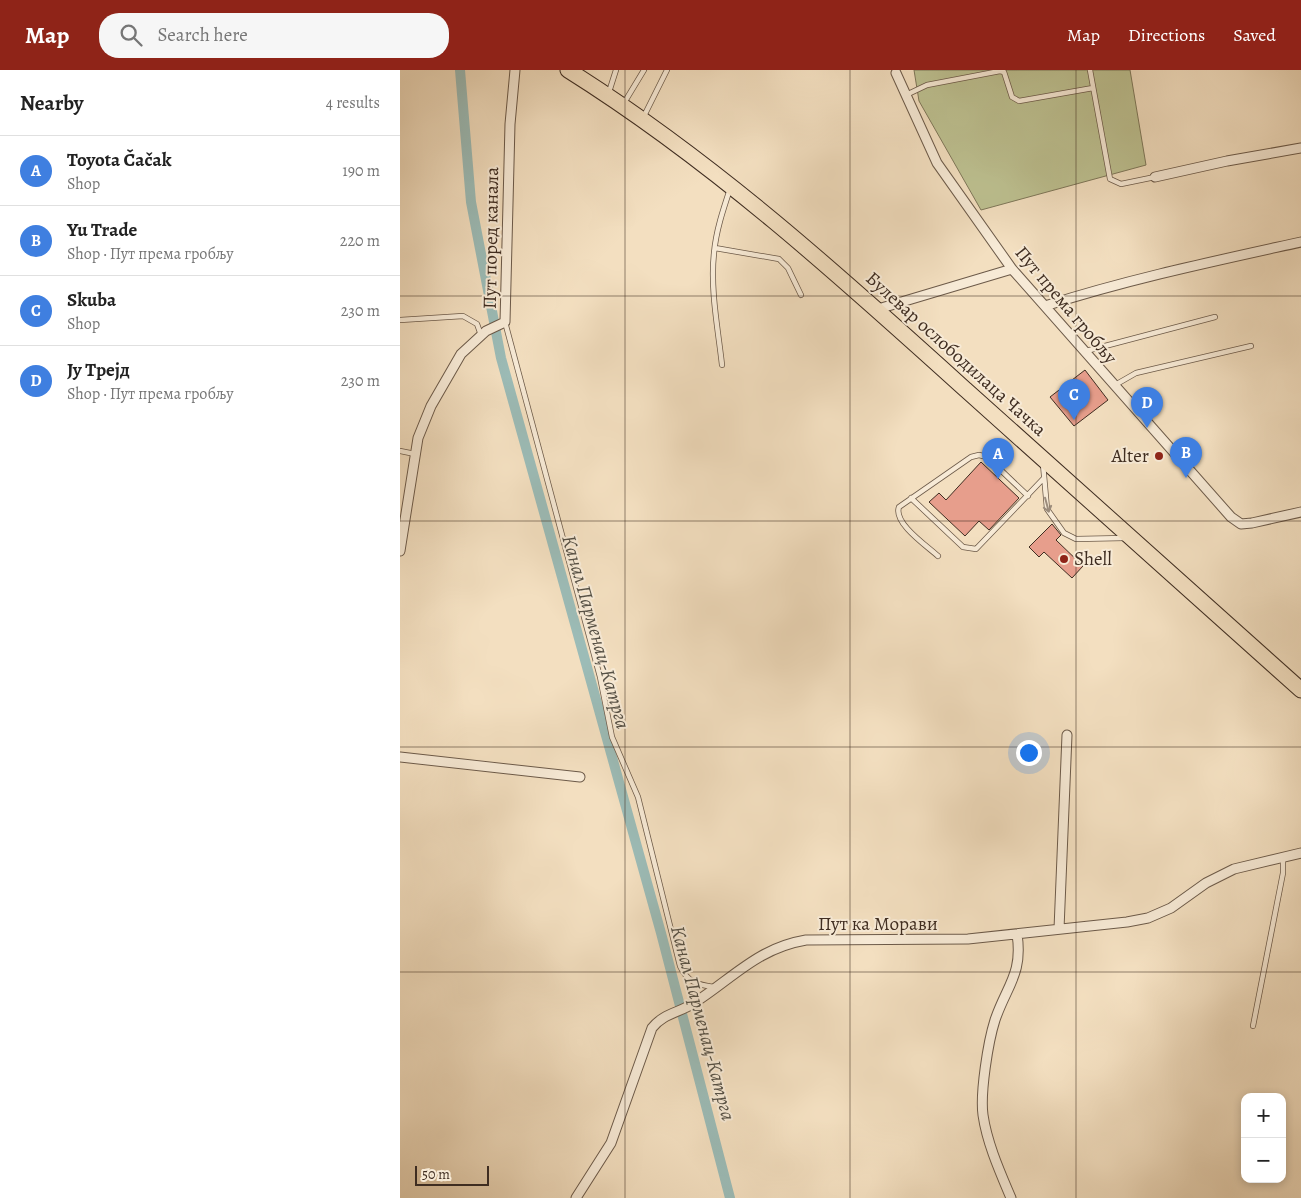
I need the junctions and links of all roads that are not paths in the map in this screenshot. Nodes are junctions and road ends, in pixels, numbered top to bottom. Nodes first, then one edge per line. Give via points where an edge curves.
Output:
1 (515, 70) edge
2 (568, 70) edge
3 (616, 70) edge
4 (644, 70) edge
5 (667, 70) edge
6 (1090, 70) edge
7 (896, 73) dead end
8 (1093, 88) junction
9 (906, 95) junction
10 (608, 96) junction
11 (622, 106) junction
12 (642, 120) junction
13 (1301, 148) edge
14 (1155, 177) joint
15 (731, 186) junction
16 (1301, 242) edge
17 (715, 248) junction
18 (1012, 269) junction
19 (801, 295) dead end
20 (1045, 306) junction
21 (878, 309) junction
22 (1215, 317) dead end
23 (400, 320) edge
24 (503, 324) junction
25 (484, 333) junction
26 (1252, 346) dead end
27 (1085, 352) junction
28 (722, 365) dead end
29 (1114, 386) junction
30 (400, 451) edge
31 (415, 454) junction
32 (1042, 457) junction
33 (1044, 478) junction
34 (1028, 496) junction
35 (911, 498) junction
36 (1301, 512) edge
37 (1131, 538) junction
38 (400, 552) edge
39 (938, 556) dead end
40 (1301, 690) edge
41 (1067, 735) dead end
42 (400, 757) edge
43 (580, 777) dead end
44 (1301, 853) edge
45 (1283, 856) junction
46 (1059, 929) junction
47 (1018, 934) junction
48 (716, 987) junction
49 (1253, 1026) dead end
50 (576, 1198) edge
51 (1011, 1198) edge

1 - 24 street, Пут поред канала
2 - 10 main road, Булевар ослободилаца Чачка
3 - 10 lane
4 - 11 lane
5 - 12 lane
6 - 8 lane
7 - 9 street, Пут према гробљу
8 - 9 lane via 1019,100 1010,94 1005,74 1000,71 927,85
8 - 14 lane via 1110,179 1121,184
9 - 18 street, Пут према гробљу via 937,163
10 - 11 main road, Булевар ослободилаца Чачка
11 - 12 main road, Булевар ослободилаца Чачка
12 - 15 main road, Булевар ослободилаца Чачка
13 - 14 street
15 - 17 lane
15 - 21 main road, Булевар ослободилаца Чачка
16 - 20 street via 1180,268
17 - 19 lane via 780,259
17 - 28 lane via 713,278
18 - 20 street, Пут према гробљу
18 - 21 street
20 - 27 street, Пут према гробљу
21 - 32 main road, Булевар ослободилаца Чачка
22 - 27 lane
23 - 25 lane via 464,316
24 - 25 street, Пут поред канала
24 - 48 lane via 600,677 612,737 638,797 680,966 693,983
25 - 31 street, Пут поред канала via 461,354 444,380 418,438
26 - 29 lane via 1136,373
27 - 29 street, Пут према гробљу
29 - 36 street, Пут према гробљу via 1231,517 1241,524
30 - 31 lane
31 - 38 street, Пут поред канала
32 - 33 lane
32 - 37 main road, Булевар ослободилаца Чачка
33 - 34 lane
33 -> 37 lane via 1047,509 1064,533 1076,539
34 - 35 lane via 988,457 979,454
34 - 35 lane via 980,548 972,550 963,548
35 - 39 lane via 899,507 898,517
37 - 40 main road, Булевар ослободилаца Чачка
41 - 46 street
42 - 43 street
44 - 45 street, Пут ка Морави
45 - 46 street, Пут ка Морави via 1234,869 1206,883 1171,908 1148,918
45 - 49 lane via 1283,872
46 - 47 street, Пут ка Морави
47 - 48 street, Пут ка Морави via 968,939 792,942 762,954
47 - 51 street via 1020,950 1016,974 990,1041 982,1113 988,1139
48 - 50 street, Пут ка Морави via 685,1008 662,1017 652,1028 612,1143

